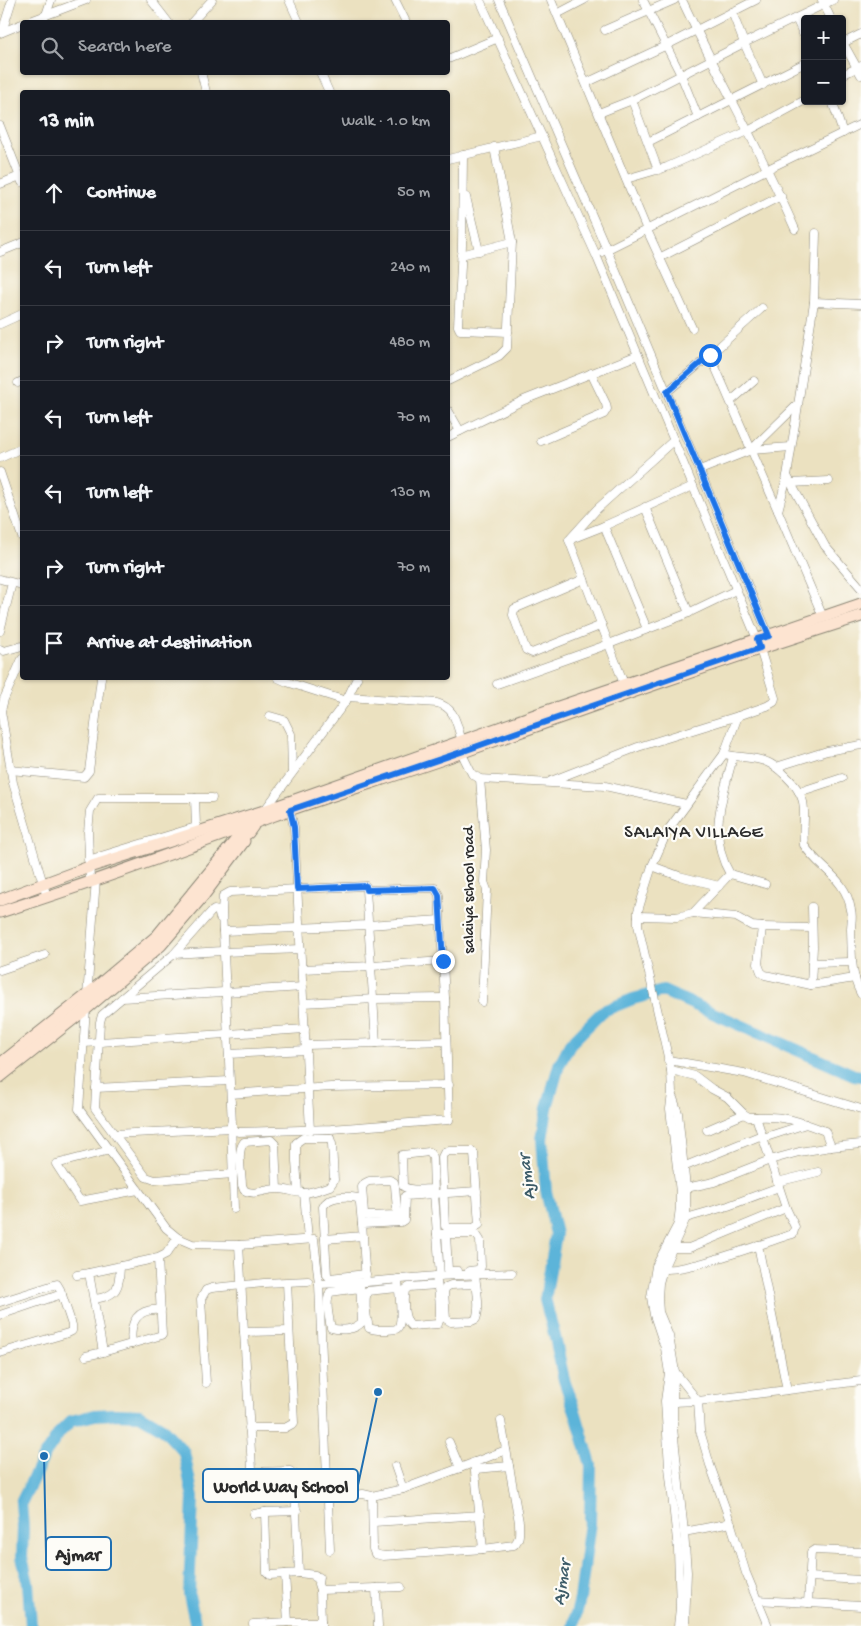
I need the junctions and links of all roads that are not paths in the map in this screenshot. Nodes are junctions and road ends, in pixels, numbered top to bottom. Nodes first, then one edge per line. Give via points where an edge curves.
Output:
1 (12, 0) edge
2 (51, 0) edge
3 (86, 0) edge
4 (151, 0) edge
5 (212, 0) edge
6 (289, 0) edge
7 (395, 0) edge
8 (480, 0) edge
9 (499, 0) edge
10 (551, 0) edge
11 (584, 0) edge
12 (643, 0) edge
13 (674, 0) edge
14 (682, 0) edge
15 (756, 0) edge
16 (832, 0) edge
17 (823, 2) edge
18 (649, 12) junction
19 (732, 12) junction
20 (557, 14) junction
21 (46, 15) junction
22 (829, 15) edge
23 (796, 18) junction
24 (33, 20) edge
25 (166, 20) edge
26 (194, 20) edge
27 (298, 20) edge
28 (405, 20) edge
29 (20, 25) edge
30 (801, 29) edge
31 (605, 30) dead end
32 (696, 30) junction
33 (1, 33) edge
34 (861, 34) edge
35 (498, 38) junction
36 (846, 41) edge
37 (744, 43) junction
38 (665, 46) junction
39 (846, 47) edge
40 (450, 58) edge
41 (711, 60) junction
42 (801, 66) edge
43 (860, 69) edge
44 (846, 74) edge
45 (202, 75) edge
46 (321, 75) edge
47 (681, 75) junction
48 (586, 83) junction
49 (763, 85) junction
50 (206, 90) edge
51 (328, 90) edge
52 (632, 100) junction
53 (732, 100) junction
54 (801, 102) edge
55 (833, 105) edge
56 (599, 114) junction
57 (698, 117) junction
58 (861, 124) edge
59 (0, 126) edge
60 (748, 131) junction
61 (843, 132) junction
62 (542, 136) junction
63 (648, 142) junction
64 (494, 147) junction
65 (463, 155) junction
66 (450, 158) edge
67 (768, 169) junction
68 (658, 170) junction
69 (20, 176) edge
70 (20, 179) edge
71 (626, 179) junction
72 (0, 184) edge
73 (463, 185) junction
74 (781, 196) junction
75 (795, 229) dead end
76 (647, 230) junction
77 (816, 232) dead end
78 (512, 242) junction
79 (20, 244) edge
80 (607, 250) junction
81 (479, 251) junction
82 (0, 252) edge
83 (462, 255) junction
84 (596, 256) junction
85 (660, 257) junction
86 (814, 302) junction
87 (861, 304) edge
88 (762, 308) dead end
89 (20, 315) edge
90 (0, 324) edge
91 (692, 328) dead end
92 (508, 332) junction
93 (638, 355) junction
94 (710, 355) junction
95 (592, 373) junction
96 (450, 380) edge
97 (754, 381) dead end
98 (667, 392) junction
99 (731, 402) junction
100 (798, 404) junction
101 (450, 414) edge
102 (460, 431) junction
103 (450, 437) edge
104 (674, 440) junction
105 (541, 441) dead end
106 (791, 447) junction
107 (20, 449) edge
108 (751, 450) junction
109 (0, 458) edge
110 (700, 470) junction
111 (0, 472) edge
112 (789, 480) junction
113 (829, 481) dead end
114 (693, 486) junction
115 (645, 507) junction
116 (778, 511) junction
117 (20, 519) edge
118 (604, 526) junction
119 (569, 540) junction
120 (0, 579) edge
121 (584, 579) junction
122 (12, 583) junction
123 (20, 585) edge
124 (861, 588) edge
125 (736, 590) junction
126 (861, 604) edge
127 (689, 612) junction
128 (861, 616) edge
129 (823, 617) junction
130 (602, 625) junction
131 (648, 630) junction
132 (0, 631) edge
133 (771, 640) junction
134 (609, 644) junction
135 (759, 644) junction
136 (20, 647) edge
137 (0, 649) edge
138 (20, 663) edge
139 (101, 680) edge
140 (282, 680) edge
141 (356, 680) edge
142 (497, 684) dead end
143 (624, 684) junction
144 (347, 699) junction
145 (1, 712) edge
146 (270, 716) dead end
147 (738, 716) junction
148 (468, 744) junction
149 (861, 745) edge
150 (724, 754) junction
151 (733, 757) junction
152 (776, 767) junction
153 (10, 770) junction
154 (292, 772) junction
155 (842, 778) dead end
156 (480, 779) junction
157 (547, 783) junction
158 (799, 792) junction
159 (195, 798) junction
160 (212, 798) dead end
161 (686, 804) junction
162 (290, 810) junction
163 (264, 811) junction
164 (256, 823) junction
165 (248, 832) junction
166 (89, 864) junction
167 (652, 866) junction
168 (730, 874) junction
169 (93, 880) junction
170 (43, 884) junction
171 (765, 884) dead end
172 (718, 886) junction
173 (297, 889) junction
174 (366, 890) junction
175 (47, 897) junction
176 (0, 900) edge
177 (812, 907) dead end
178 (0, 912) edge
179 (692, 913) junction
180 (638, 916) junction
181 (440, 920) junction
182 (368, 925) junction
183 (300, 927) junction
184 (762, 927) junction
185 (812, 928) junction
186 (223, 931) junction
187 (301, 948) junction
188 (223, 952) junction
189 (174, 954) junction
190 (46, 956) dead end
191 (443, 961) junction
192 (852, 962) junction
193 (812, 963) junction
194 (372, 966) junction
195 (302, 969) junction
196 (0, 970) edge
197 (855, 978) junction
198 (811, 986) junction
199 (303, 987) junction
200 (225, 992) junction
201 (861, 994) edge
202 (87, 995) junction
203 (122, 998) junction
204 (445, 998) junction
205 (374, 999) junction
206 (482, 1002) dead end
207 (304, 1003) junction
208 (86, 1009) junction
209 (305, 1029) junction
210 (227, 1034) junction
211 (446, 1041) junction
212 (98, 1042) junction
213 (84, 1043) junction
214 (376, 1044) junction
215 (306, 1048) junction
216 (229, 1054) junction
217 (668, 1060) junction
218 (0, 1064) edge
219 (671, 1070) junction
220 (0, 1077) edge
221 (228, 1081) junction
222 (449, 1085) junction
223 (96, 1088) junction
224 (308, 1089) junction
225 (231, 1094) junction
226 (672, 1094) junction
227 (861, 1109) edge
228 (744, 1114) junction
229 (756, 1117) junction
230 (806, 1124) junction
231 (231, 1128) junction
232 (310, 1130) junction
233 (707, 1130) dead end
234 (114, 1134) junction
235 (762, 1136) junction
236 (861, 1144) edge
237 (831, 1147) junction
238 (110, 1150) junction
239 (770, 1160) junction
240 (683, 1167) junction
241 (818, 1172) dead end
242 (233, 1174) junction
243 (778, 1184) junction
244 (686, 1188) junction
245 (277, 1189) junction
246 (138, 1190) junction
247 (434, 1191) junction
248 (477, 1191) junction
249 (301, 1193) junction
250 (443, 1193) junction
251 (786, 1208) junction
252 (234, 1210) dead end
253 (397, 1218) junction
254 (686, 1218) junction
255 (362, 1224) junction
256 (441, 1234) junction
257 (363, 1236) junction
258 (178, 1238) junction
259 (325, 1239) junction
260 (308, 1240) junction
261 (758, 1245) junction
262 (240, 1246) junction
263 (672, 1248) junction
264 (158, 1258) junction
265 (120, 1266) junction
266 (660, 1268) junction
267 (89, 1273) junction
268 (512, 1273) dead end
269 (475, 1274) junction
270 (77, 1275) dead end
271 (438, 1276) junction
272 (308, 1281) dead end
273 (363, 1282) junction
274 (287, 1283) junction
275 (319, 1284) junction
276 (398, 1284) junction
277 (476, 1284) junction
278 (437, 1285) junction
279 (242, 1286) junction
280 (62, 1294) junction
281 (94, 1299) junction
282 (0, 1302) edge
283 (161, 1310) junction
284 (0, 1314) edge
285 (289, 1330) junction
286 (244, 1332) junction
287 (132, 1344) junction
288 (103, 1352) junction
289 (0, 1353) edge
290 (86, 1356) dead end
291 (672, 1373) junction
292 (861, 1381) edge
293 (206, 1383) dead end
294 (787, 1390) junction
295 (698, 1401) junction
296 (672, 1402) junction
297 (501, 1421) dead end
298 (250, 1428) junction
299 (449, 1442) dead end
300 (506, 1450) junction
301 (395, 1466) dead end
302 (475, 1466) junction
303 (509, 1466) junction
304 (460, 1468) junction
305 (403, 1490) junction
306 (372, 1496) junction
307 (328, 1497) junction
308 (297, 1511) junction
309 (265, 1512) junction
310 (254, 1514) dead end
311 (481, 1515) junction
312 (374, 1522) junction
313 (730, 1523) junction
314 (684, 1532) junction
315 (483, 1549) junction
316 (330, 1550) dead end
317 (682, 1550) junction
318 (861, 1552) edge
319 (299, 1573) junction
320 (285, 1574) junction
321 (809, 1577) junction
322 (861, 1580) edge
323 (401, 1587) dead end
324 (376, 1588) junction
325 (320, 1590) junction
326 (757, 1600) junction
327 (808, 1603) junction
328 (861, 1606) edge
329 (288, 1622) junction
330 (253, 1624) dead end
331 (321, 1624) edge
332 (378, 1626) edge
333 (678, 1626) edge
334 (686, 1626) edge
335 (768, 1626) edge

1 - 33 street
2 - 21 street
3 - 21 street
4 - 25 street
5 - 26 street
6 - 27 street
7 - 28 street
8 - 35 street
9 - 80 street
10 - 20 street
11 - 20 street
12 - 18 street
13 - 18 street
14 - 32 street
15 - 19 street
16 - 17 street
17 - 22 street
17 - 23 street
18 - 31 street
18 - 38 street
19 - 32 street
19 - 37 street
20 - 48 street
21 - 24 street
23 - 30 street
23 - 37 street
29 - 33 street
32 - 38 street
32 - 41 street
34 - 36 street
35 - 40 street
35 - 62 street
37 - 41 street
37 - 49 street
38 - 47 street
38 - 48 street
39 - 43 street
41 - 47 street
41 - 53 street
42 - 49 street
43 - 44 street
45 - 50 street
46 - 51 street
47 - 52 street
47 - 57 street
48 - 56 street
49 - 53 street
52 - 56 street
52 - 63 street
53 - 57 street
53 - 60 street
54 - 60 street
55 - 61 street
56 - 71 street
57 - 63 street
58 - 61 street
59 - 69 street
60 - 67 street
60 - 68 street
61 - 67 street
62 - 64 street
62 - 84 street
63 - 68 street
64 - 65 street
64 - 78 street
65 - 66 street
65 - 73 street
67 - 74 street
67 - 76 street
68 - 71 street
70 - 72 street
71 - 76 street
73 - 81 street
73 - 83 street
74 - 75 street
74 - 85 street
76 - 80 street
76 - 85 street
77 - 86 street
78 - 81 street
78 - 92 street
79 - 82 street
80 - 84 street
80 - 98 street
81 - 83 street
83 - 92 street via 459,328
84 - 93 street
85 - 91 street
86 - 87 street
86 - 100 street
88 - 94 street
89 - 90 street
92 - 96 street via 507,348 499,356
93 - 95 street
93 - 104 street
94 - 98 street
94 - 99 street
95 - 102 street via 524,400
95 - 105 street via 606,404 604,414
97 - 99 street
98 - 110 street
99 - 108 street
100 - 106 street
100 - 108 street
101 - 102 street
102 - 103 street
104 - 114 street
104 - 119 street
106 - 108 street
106 - 112 street
107 - 109 street
108 - 110 street
108 - 116 street
110 - 133 street
111 - 117 street
112 - 113 street
112 - 116 street
112 - 124 street via 826,546
114 - 115 street
114 - 125 street
115 - 118 street
115 - 127 street
116 - 129 street
118 - 119 street
118 - 131 street
119 - 121 street
120 - 122 street
121 - 130 street
121 - 130 street via 514,609 513,615 526,650 532,653
122 - 123 street
122 - 132 street
125 - 127 street
125 - 135 street
126 - 129 street
127 - 131 street
128 - 133 street
129 - 133 street
130 - 134 street
131 - 134 street
133 - 135 street
134 - 142 street
134 - 143 street
135 - 143 street
135 - 147 street via 774,689 774,702
135 - 148 street
136 - 137 street
138 - 145 street
139 - 153 street via 90,771 84,777
140 - 144 street
141 - 144 street
143 - 148 street
144 - 148 street via 447,706
144 - 154 street
145 - 153 street
146 - 154 street via 284,720 291,734
147 - 150 street
147 - 157 street via 638,748
148 - 156 street via 472,774
148 - 162 street
148 - 163 street
149 - 152 street via 827,751
150 - 151 street
150 - 161 street
151 - 152 street via 758,760
151 - 168 street via 718,813 720,854
152 - 158 street
153 - 170 street
154 - 163 street
155 - 158 street
156 - 157 street
156 - 206 street, salaiya school road via 487,890
157 - 161 street via 605,786
158 - 192 street via 805,817 804,845 833,874 845,891 852,910
159 - 160 street
159 - 166 street via 196,827
159 - 166 street via 98,798 90,811
161 - 167 street via 668,830
162 - 164 street
162 - 173 street
163 - 164 street
163 - 166 street
164 - 165 street
164 - 169 street
165 - 202 street via 236,840 158,935
165 - 208 street via 238,851 161,945
166 - 169 street
166 - 170 street
167 - 172 street
167 - 180 street
168 - 171 street
168 - 172 street
169 - 175 street
169 - 202 street
170 - 175 street
170 - 176 street
172 - 179 street
173 - 174 street via 366,886
173 - 183 street
173 - 186 street via 230,892 223,896
174 - 181 street via 435,888 439,895
174 - 182 street
175 - 178 street
177 - 185 street
179 - 180 street via 677,917
179 - 184 street via 736,917 752,926
180 - 217 street
181 - 182 street
181 - 191 street
182 - 183 street
182 - 194 street
183 - 186 street
183 - 187 street
184 - 185 street
184 - 198 street via 758,964 761,972 765,976
185 - 193 street
186 - 188 street
187 - 188 street
187 - 195 street
188 - 189 street
188 - 189 street via 220,914 214,910
188 - 200 street
189 - 203 street
190 - 196 street
191 - 194 street
191 - 204 street
192 - 193 street
192 - 197 street
193 - 198 street
194 - 195 street
194 - 205 street
195 - 199 street
197 - 198 street
197 - 201 street
199 - 200 street
199 - 207 street
200 - 203 street
200 - 210 street
202 - 208 street
202 - 218 street
203 - 212 street via 102,1015
204 - 205 street
204 - 211 street
205 - 207 street
205 - 214 street
207 - 209 street
208 - 213 street
208 - 220 street
209 - 210 street
209 - 215 street
210 - 212 street
210 - 216 street
210 - 221 street
211 - 214 street
211 - 222 street
212 - 213 street
212 - 223 street
213 - 238 street via 80,1109
214 - 215 street
215 - 216 street
215 - 224 street
216 - 225 street
217 - 219 street
217 - 227 street via 744,1073
219 - 226 street
219 - 228 street via 695,1076 727,1097
221 - 223 street
221 - 231 street
222 - 224 street
222 - 232 street via 450,1116 446,1121
223 - 234 street via 95,1108
224 - 225 street
224 - 232 street
225 - 232 street via 232,1125 238,1132
226 - 240 street via 678,1113
226 - 266 street via 670,1109 680,1207 678,1224
228 - 229 street
228 - 233 street
229 - 230 street via 772,1116
229 - 235 street
230 - 235 street
230 - 237 street via 826,1131
231 - 234 street
231 - 242 street
234 - 242 street via 146,1177 154,1180
235 - 239 street
235 - 240 street
236 - 237 street
237 - 239 street
238 - 246 street
238 - 246 street via 56,1164 80,1201
239 - 243 street
239 - 244 street via 714,1182
240 - 244 street
241 - 243 street
242 - 252 street
243 - 251 street
243 - 254 street via 728,1206
244 - 254 street
245 - 245 street via 254,1193 244,1190 240,1153 244,1142 272,1140 275,1144
245 - 249 street
246 - 258 street via 166,1228
247 - 247 street via 404,1188 402,1155 432,1154
247 - 250 street
247 - 253 street via 405,1196 404,1220
247 - 256 street
248 - 250 street
248 - 250 street via 479,1225 473,1228 445,1226
248 - 250 street via 474,1153 449,1151 442,1157
249 - 249 street via 330,1186 334,1180 330,1138 303,1138 296,1143
249 - 260 street
251 - 261 street via 796,1227 793,1234
251 - 263 street via 689,1248
253 - 253 street via 394,1182 365,1183 362,1187 364,1214
253 - 255 street
254 - 263 street
255 - 257 street
255 - 259 street via 358,1198 330,1199 323,1207
256 - 256 street via 476,1234 480,1240 481,1267 476,1270 448,1270
256 - 271 street
257 - 259 street
257 - 273 street
258 - 262 street via 192,1244
258 - 264 street via 166,1254
259 - 273 street via 327,1275
260 - 262 street
260 - 275 street via 314,1239
261 - 266 street via 681,1269
261 - 294 street
262 - 279 street
263 - 266 street
264 - 265 street
264 - 283 street
265 - 267 street
265 - 281 street via 119,1285 114,1292
266 - 291 street via 659,1312 668,1336
267 - 270 street
267 - 281 street
268 - 269 street
269 - 271 street
269 - 277 street
271 - 276 street
271 - 278 street
272 - 274 street
273 - 273 street via 330,1292 331,1328 350,1329 362,1322
273 - 275 street
273 - 276 street
274 - 279 street
274 - 285 street
275 - 307 street
276 - 276 street via 367,1290 369,1328 396,1329 400,1325
277 - 277 street via 476,1319 448,1321 446,1287
278 - 278 street via 405,1290 407,1323 411,1326 438,1324
279 - 286 street
279 - 293 street via 212,1288 206,1290 201,1299
280 - 282 street via 57,1284
280 - 284 street
280 - 289 street via 72,1331
281 - 288 street
283 - 287 street via 146,1311 134,1321
283 - 287 street via 162,1335
285 - 286 street
285 - 298 street via 294,1423 286,1428
286 - 298 street
287 - 288 street
288 - 290 street
291 - 295 street
291 - 296 street
291 - 317 street via 665,1401 666,1420 669,1467
292 - 294 street
294 - 295 street
295 - 296 street
295 - 313 street via 700,1431
296 - 314 street
297 - 300 street
298 - 308 street via 252,1469 255,1472 290,1471 294,1474
299 - 304 street
300 - 302 street
300 - 303 street
301 - 305 street
302 - 303 street
302 - 304 street
302 - 311 street
303 - 315 street via 520,1535 514,1545
304 - 305 street
305 - 306 street
306 - 307 street
306 - 312 street
307 - 316 street
308 - 309 street
308 - 319 street
309 - 310 street
309 - 320 street via 267,1572 270,1575
311 - 312 street
311 - 315 street
312 - 315 street via 373,1549 383,1556
313 - 314 street
313 - 326 street
314 - 317 street
317 - 333 street
317 - 334 street via 687,1572
318 - 321 street via 814,1550 810,1556
319 - 320 street
319 - 325 street via 316,1575
320 - 329 street
321 - 322 street
321 - 327 street
323 - 324 street
324 - 325 street
324 - 332 street
325 - 331 street
326 - 327 street
326 - 335 street
327 - 328 street
329 - 330 street
329 - 331 street

